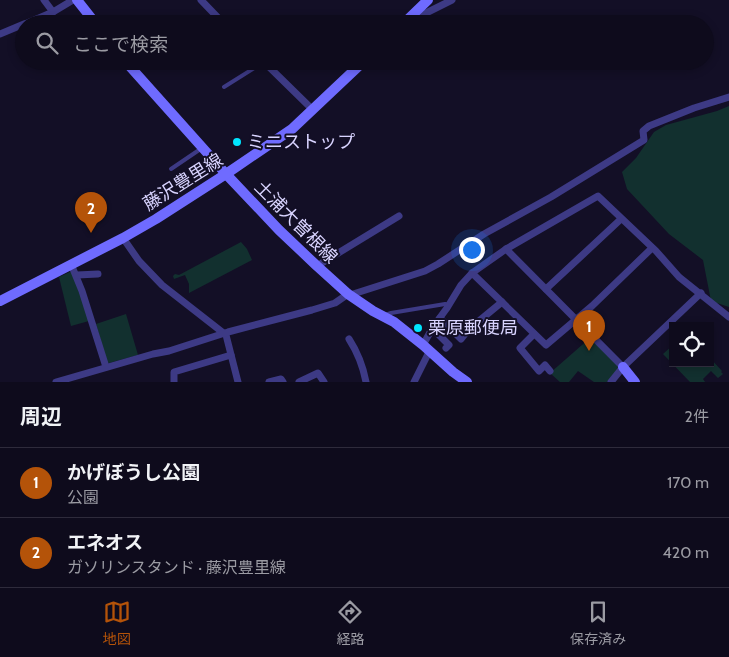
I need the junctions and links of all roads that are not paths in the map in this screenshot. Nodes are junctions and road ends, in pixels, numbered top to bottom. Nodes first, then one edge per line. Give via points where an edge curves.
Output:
1 (44, 0) edge
2 (73, 0) edge
3 (78, 0) edge
4 (201, 0) edge
5 (428, 0) edge
6 (452, 0) edge
7 (53, 12) junction
8 (46, 15) edge
9 (89, 15) edge
10 (215, 15) edge
11 (412, 15) edge
12 (422, 15) edge
13 (15, 28) edge
14 (0, 34) edge
15 (133, 70) edge
16 (251, 70) edge
17 (272, 70) edge
18 (355, 70) edge
19 (224, 87) dead end
20 (729, 96) edge
21 (313, 110) junction
22 (202, 148) junction
23 (171, 169) dead end
24 (226, 174) junction
25 (399, 216) dead end
26 (621, 218) junction
27 (123, 238) junction
28 (652, 248) junction
29 (506, 250) junction
30 (71, 264) junction
31 (316, 266) junction
32 (472, 273) junction
33 (98, 274) dead end
34 (77, 276) junction
35 (546, 289) junction
36 (700, 294) junction
37 (349, 295) junction
38 (0, 301) edge
39 (502, 302) junction
40 (448, 305) junction
41 (383, 316) junction
42 (729, 317) edge
43 (440, 318) junction
44 (576, 320) junction
45 (432, 328) junction
46 (224, 333) junction
47 (534, 334) junction
48 (348, 339) dead end
49 (446, 348) dead end
50 (426, 349) junction
51 (231, 355) junction
52 (106, 367) junction
53 (624, 367) junction
54 (550, 370) dead end
55 (56, 382) edge
56 (174, 382) edge
57 (238, 382) edge
58 (269, 382) edge
59 (283, 382) edge
60 (299, 382) edge
61 (324, 382) edge
62 (366, 382) edge
63 (414, 382) edge
64 (467, 382) edge
65 (611, 382) edge
66 (635, 382) edge

1 - 7 street
2 - 7 street
3 - 9 main road
4 - 10 street
5 - 11 main road
6 - 12 street
7 - 8 street
13 - 14 street
15 - 22 main road, 土浦大曽根線
16 - 19 lane
17 - 21 street
18 - 21 main road, 藤沢豊里線
20 - 37 street via 649,126 643,131 644,140 425,271
21 - 24 main road, 藤沢豊里線 via 292,129
22 - 23 lane
22 - 24 main road, 土浦大曽根線
24 - 27 main road, 藤沢豊里線
24 - 31 main road, 土浦大曽根線
25 - 31 street
26 - 28 street
26 - 29 street via 598,196
26 - 35 street
27 - 30 main road, 藤沢豊里線
27 - 46 street via 138,261 162,285
28 - 36 street
28 - 44 street
29 - 32 street
29 - 35 street
30 - 34 street
30 - 38 main road, 藤沢豊里線
31 - 37 main road, 土浦大曽根線
32 - 39 street
32 - 40 street
33 - 34 street
34 - 52 street
35 - 44 street
36 - 42 street
36 - 53 street
37 - 41 main road, 土浦大曽根線
37 - 46 street via 335,303
39 - 43 street via 461,339
39 - 47 street
40 - 41 lane
40 - 43 street
41 - 50 main road, 土浦大曽根線
43 - 45 street
44 - 47 street via 546,346
44 - 53 street
45 - 49 street via 449,344
45 - 50 street
46 - 51 street
46 - 52 street
47 - 54 street via 520,348 539,371 545,366
48 - 62 street via 359,356
50 - 63 street
50 - 64 main road, 土浦大曽根線
51 - 56 street via 174,372
51 - 57 street
52 - 55 street
53 - 65 street
53 - 66 main road
58 - 59 street via 280,379
60 - 61 street via 318,373

